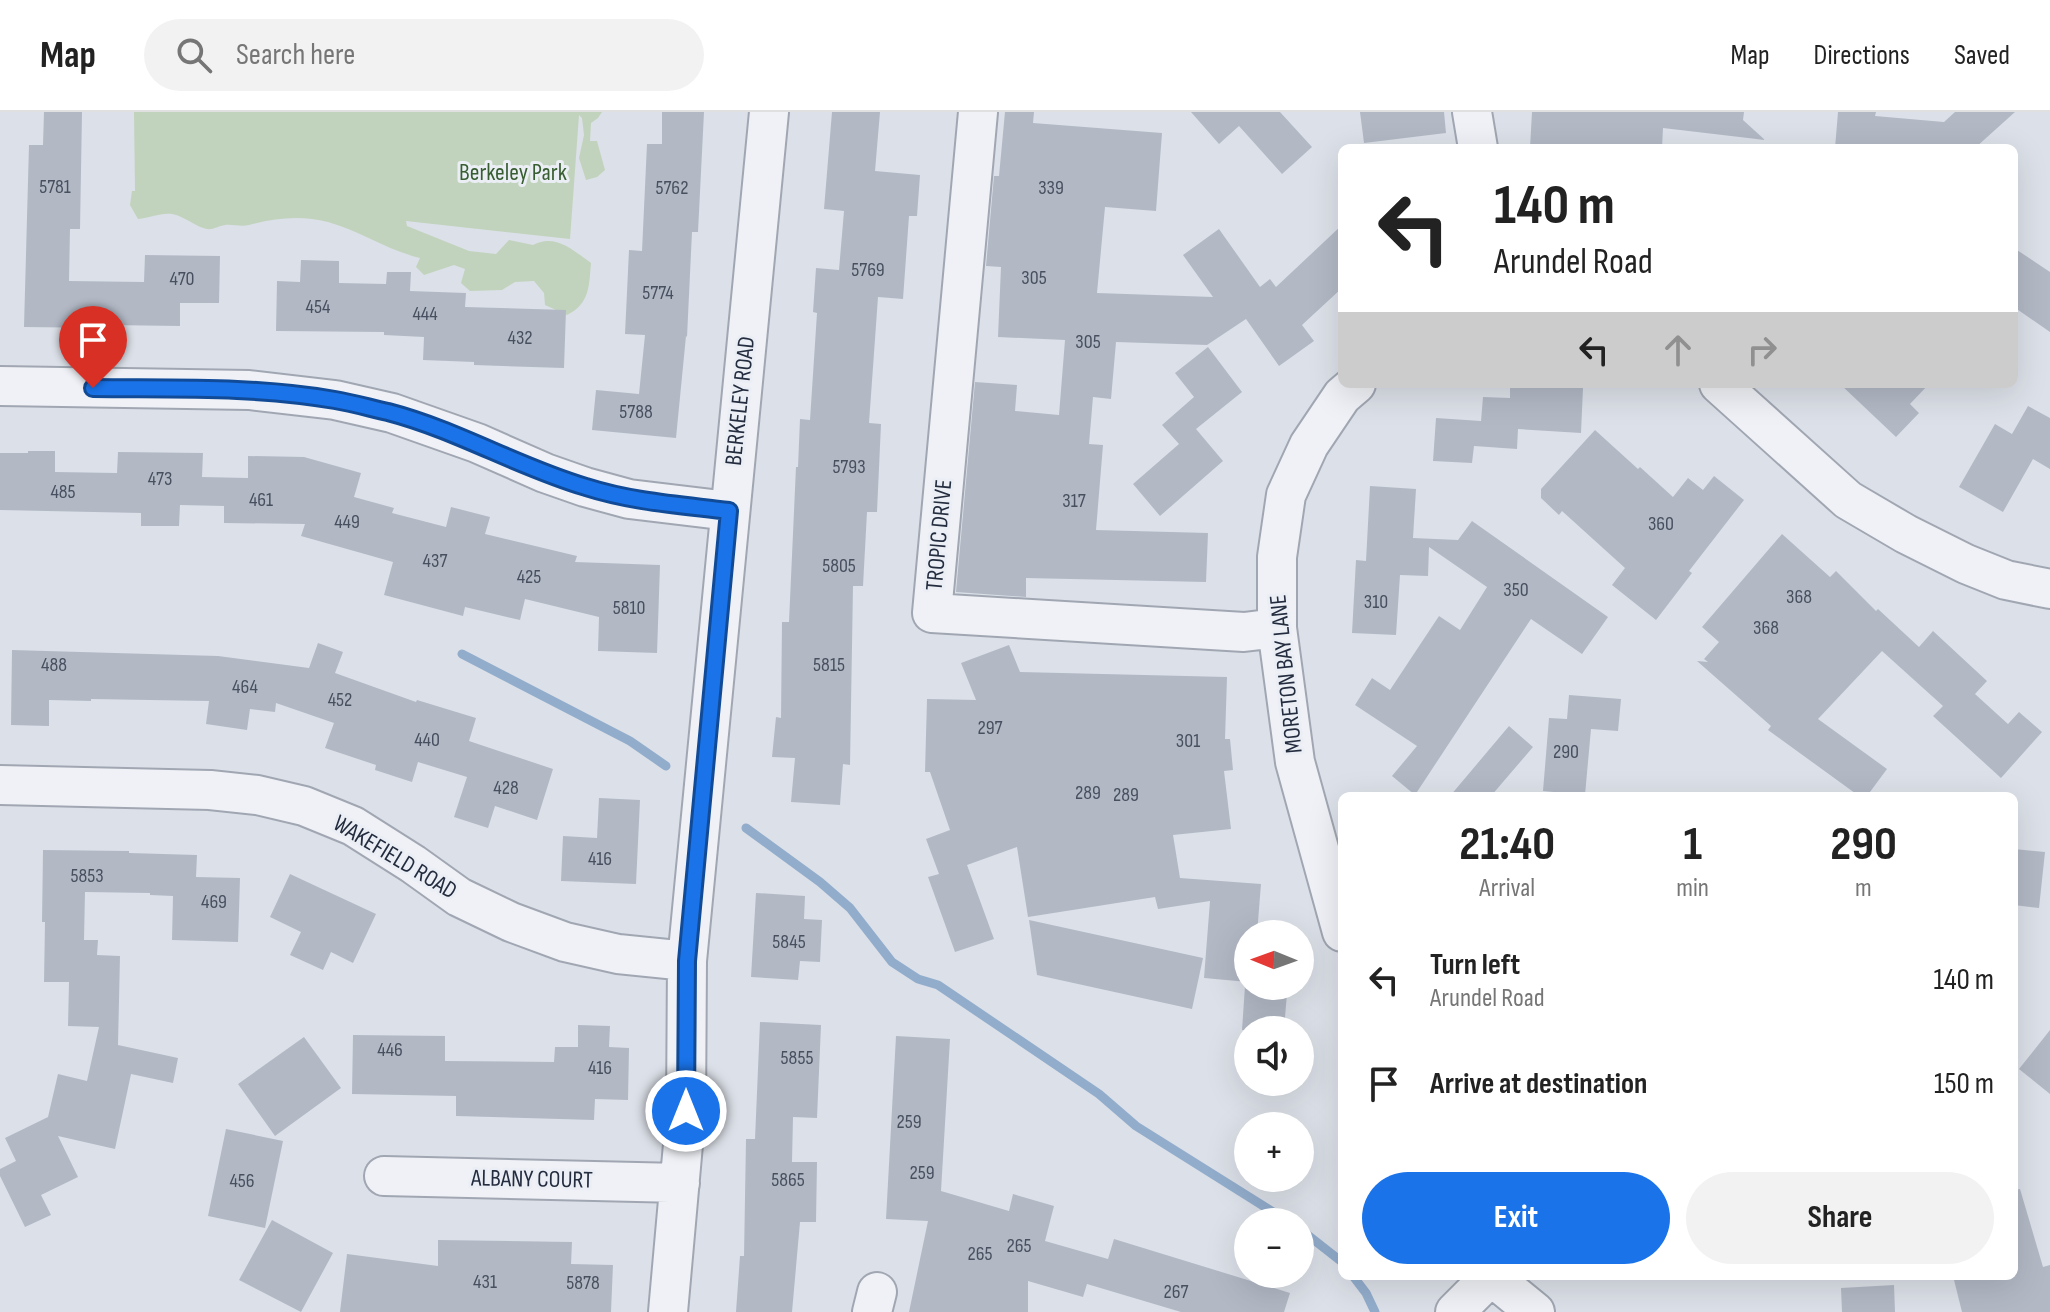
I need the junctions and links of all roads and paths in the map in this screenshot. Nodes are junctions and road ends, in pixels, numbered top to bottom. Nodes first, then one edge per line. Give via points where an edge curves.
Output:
1 (769, 112) edge
2 (978, 112) edge
3 (1472, 112) edge
4 (1477, 144) edge
5 (0, 386) edge
6 (1351, 388) edge
7 (1723, 388) edge
8 (729, 511) junction
9 (2050, 589) edge
10 (1277, 628) junction
11 (0, 785) edge
12 (1338, 918) edge
13 (687, 961) junction
14 (384, 1176) dead end
15 (680, 1183) junction
16 (1487, 1280) edge
17 (1496, 1280) edge
18 (668, 1312) edge
19 (1455, 1312) edge
20 (1535, 1312) edge

1 - 8 street, BERKELEY ROAD
2 - 10 street, TROPIC DRIVE via 932,613 1244,632
3 - 4 street
5 - 8 street via 249,390 335,400 392,413 585,487 629,499
6 - 10 street, MORETON BAY LANE via 1309,445 1286,495 1277,557
7 - 9 street via 1848,500 1966,564
8 - 13 street, BERKELEY ROAD
10 - 12 street, MORETON BAY LANE via 1295,762
11 - 13 street, WAKEFIELD ROAD via 210,790 304,806 353,826 459,897 511,922 618,954
13 - 15 street, BERKELEY ROAD
14 - 15 street, ALBANY COURT
15 - 18 street, BERKELEY ROAD
16 - 19 street
17 - 20 street

